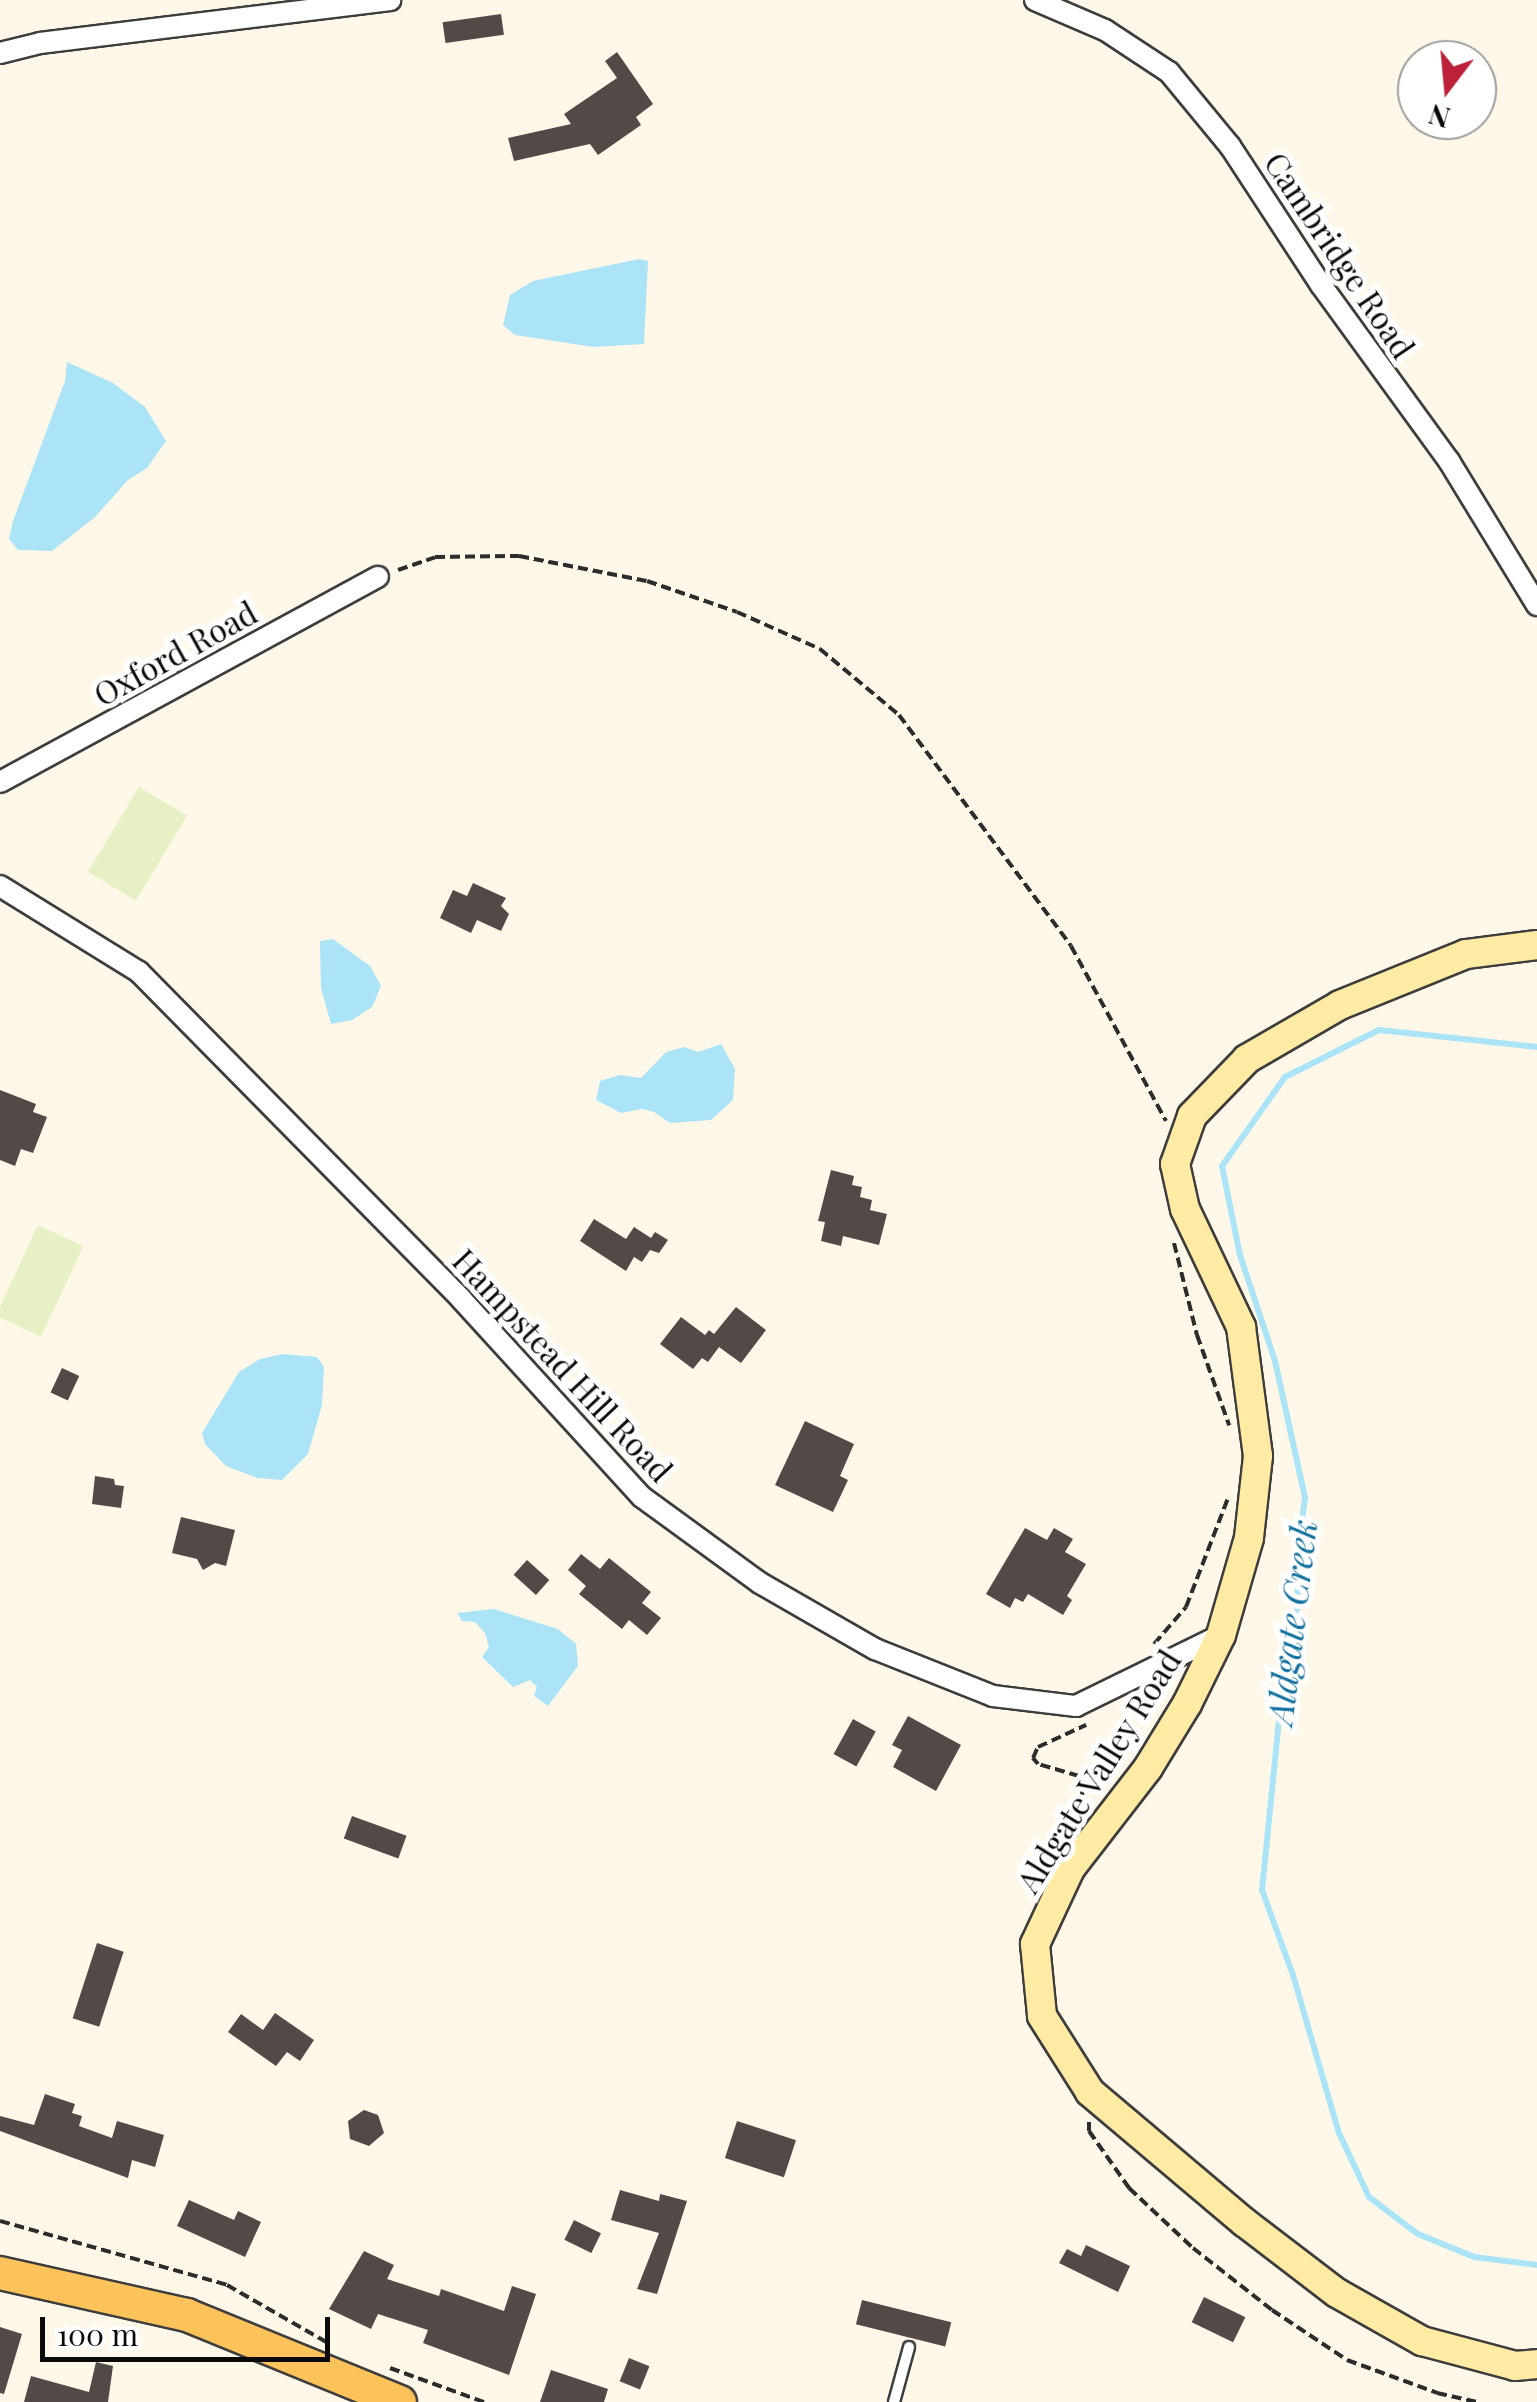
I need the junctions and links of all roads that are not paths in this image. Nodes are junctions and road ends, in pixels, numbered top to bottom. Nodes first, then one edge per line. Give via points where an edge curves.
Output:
1 (390, 0) edge
2 (1035, 0) edge
3 (0, 53) edge
4 (378, 577) road end
5 (1537, 605) edge
6 (0, 782) edge
7 (0, 886) edge
8 (1537, 945) edge
9 (1221, 1635) junction
10 (0, 2273) edge
11 (909, 2347) dead end
12 (1537, 2364) edge
13 (400, 2402) edge
14 (894, 2402) edge

1 - 3 street
2 - 5 street, Cambridge Road via 1104,30 1169,72 1230,146 1449,462
4 - 6 street, Oxford Road
7 - 9 street, Hampstead Hill Road via 140,972 461,1298 642,1498 760,1583 875,1649 993,1696 1076,1706
8 - 9 street, Aldgate Valley Road via 1466,954 1340,1005 1247,1059 1192,1116 1175,1164 1185,1209 1241,1326 1258,1456 1249,1538
9 - 12 street, Aldgate Valley Road via 1168,1736 1070,1869 1035,1944 1042,2016 1090,2092 1337,2293 1422,2341 1515,2366
10 - 13 main road via 187,2315
11 - 14 lane

